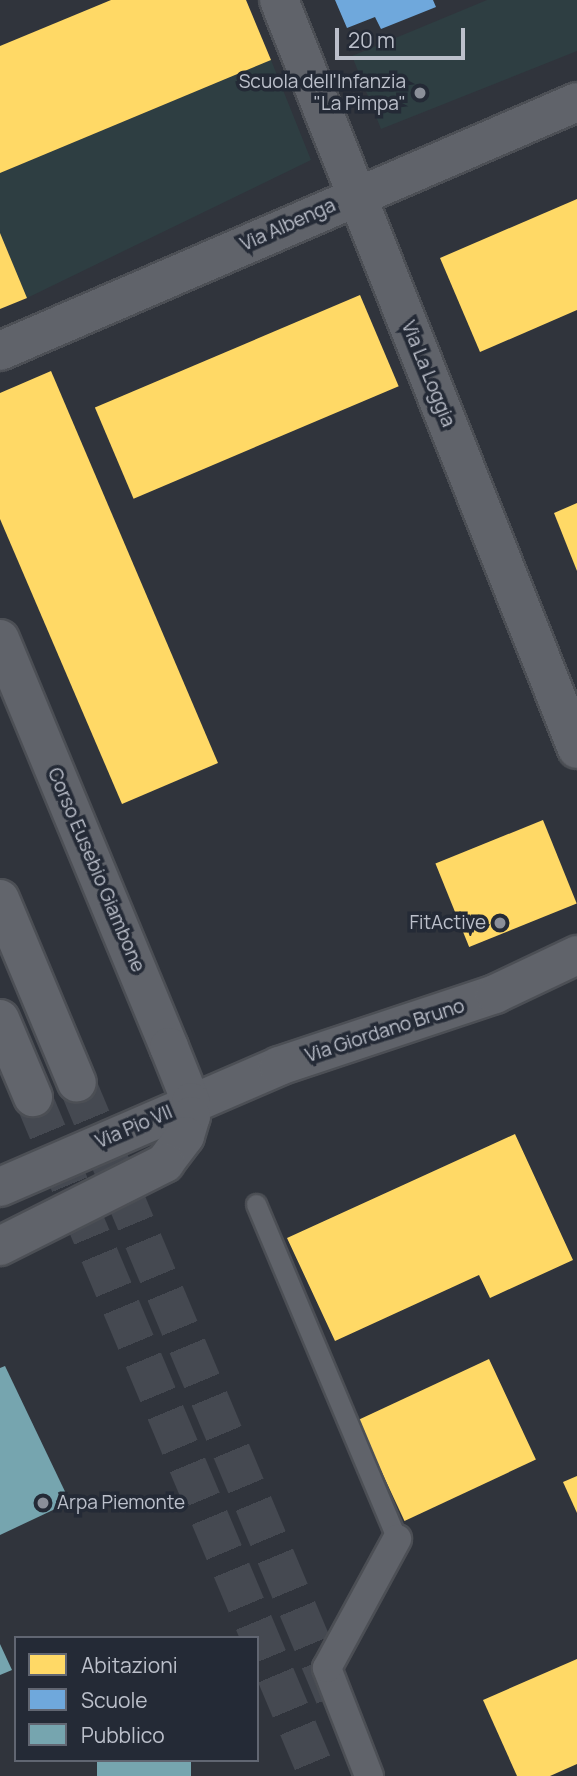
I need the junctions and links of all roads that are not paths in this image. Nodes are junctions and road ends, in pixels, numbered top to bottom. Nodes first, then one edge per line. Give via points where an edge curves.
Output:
1 (279, 0) edge
2 (577, 102) edge
3 (357, 195) junction
4 (0, 351) edge
5 (0, 639) edge
6 (577, 748) edge
7 (0, 899) edge
8 (577, 955) edge
9 (0, 1019) edge
10 (77, 1083) tunnel mouth
11 (33, 1097) tunnel mouth
12 (191, 1102) junction
13 (0, 1187) edge
14 (256, 1204) dead end
15 (0, 1246) edge
16 (397, 1539) joint
17 (369, 1776) edge

1 - 3 street, Via La Loggia
2 - 3 street, Via Albenga
3 - 4 street, Via Albenga
3 - 6 street, Via La Loggia
5 - 12 street, Corso Eusebio Giambone
7 - 10 main road
8 - 12 street, Via Giordano Bruno via 495,995 279,1066
9 - 11 main road
12 - 13 street, Via Pio VII
12 - 15 street, Via Pio VII via 185,1136 165,1163
14 - 16 lane
16 - 17 street via 327,1668

